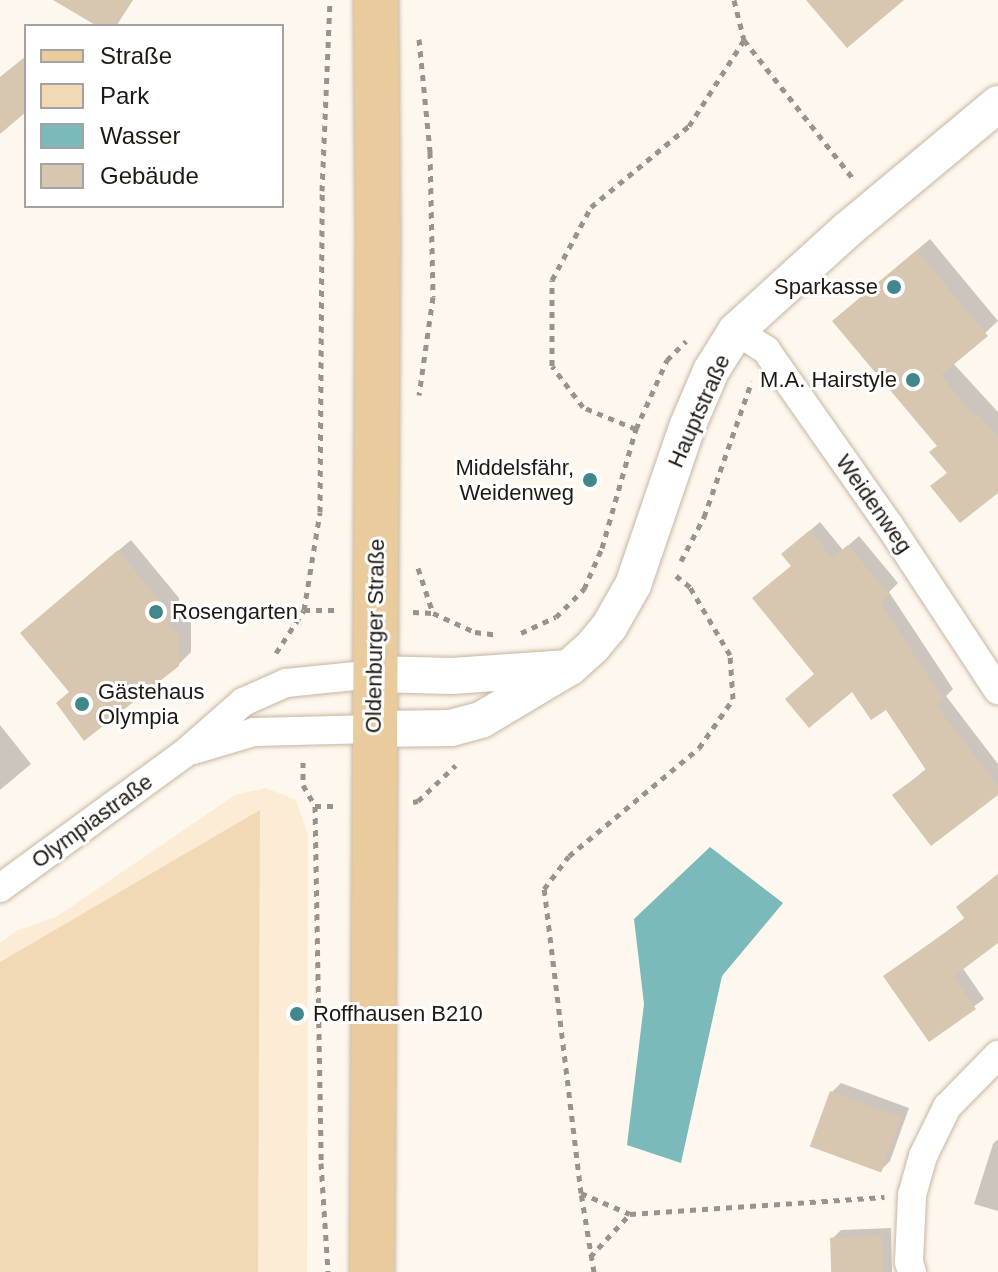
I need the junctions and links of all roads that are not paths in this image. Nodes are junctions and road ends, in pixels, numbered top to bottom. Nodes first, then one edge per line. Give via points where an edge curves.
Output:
1 (376, 0) edge
2 (998, 104) edge
3 (751, 341) junction
4 (570, 667) junction
5 (374, 674) junction
6 (998, 690) edge
7 (373, 729) junction
8 (185, 753) junction
9 (0, 888) edge
10 (998, 1055) edge
11 (372, 1272) edge
12 (912, 1272) edge

1 - 5 main road, Oldenburger Straße
2 - 3 street, Hauptstraße via 847,230
3 - 4 street, Hauptstraße via 711,371 633,585 609,627
3 - 6 street, Weidenweg via 889,525
4 - 5 street via 452,676
4 - 7 street, Hauptstraße via 481,720 451,728
5 - 7 main road, Oldenburger Straße
5 - 8 street, Olympiastraße via 286,683 243,702
7 - 8 street, Olympiastraße via 254,732
7 - 11 main road, Oldenburger Straße
8 - 9 street, Olympiastraße
10 - 12 street via 947,1107 923,1156 912,1195

